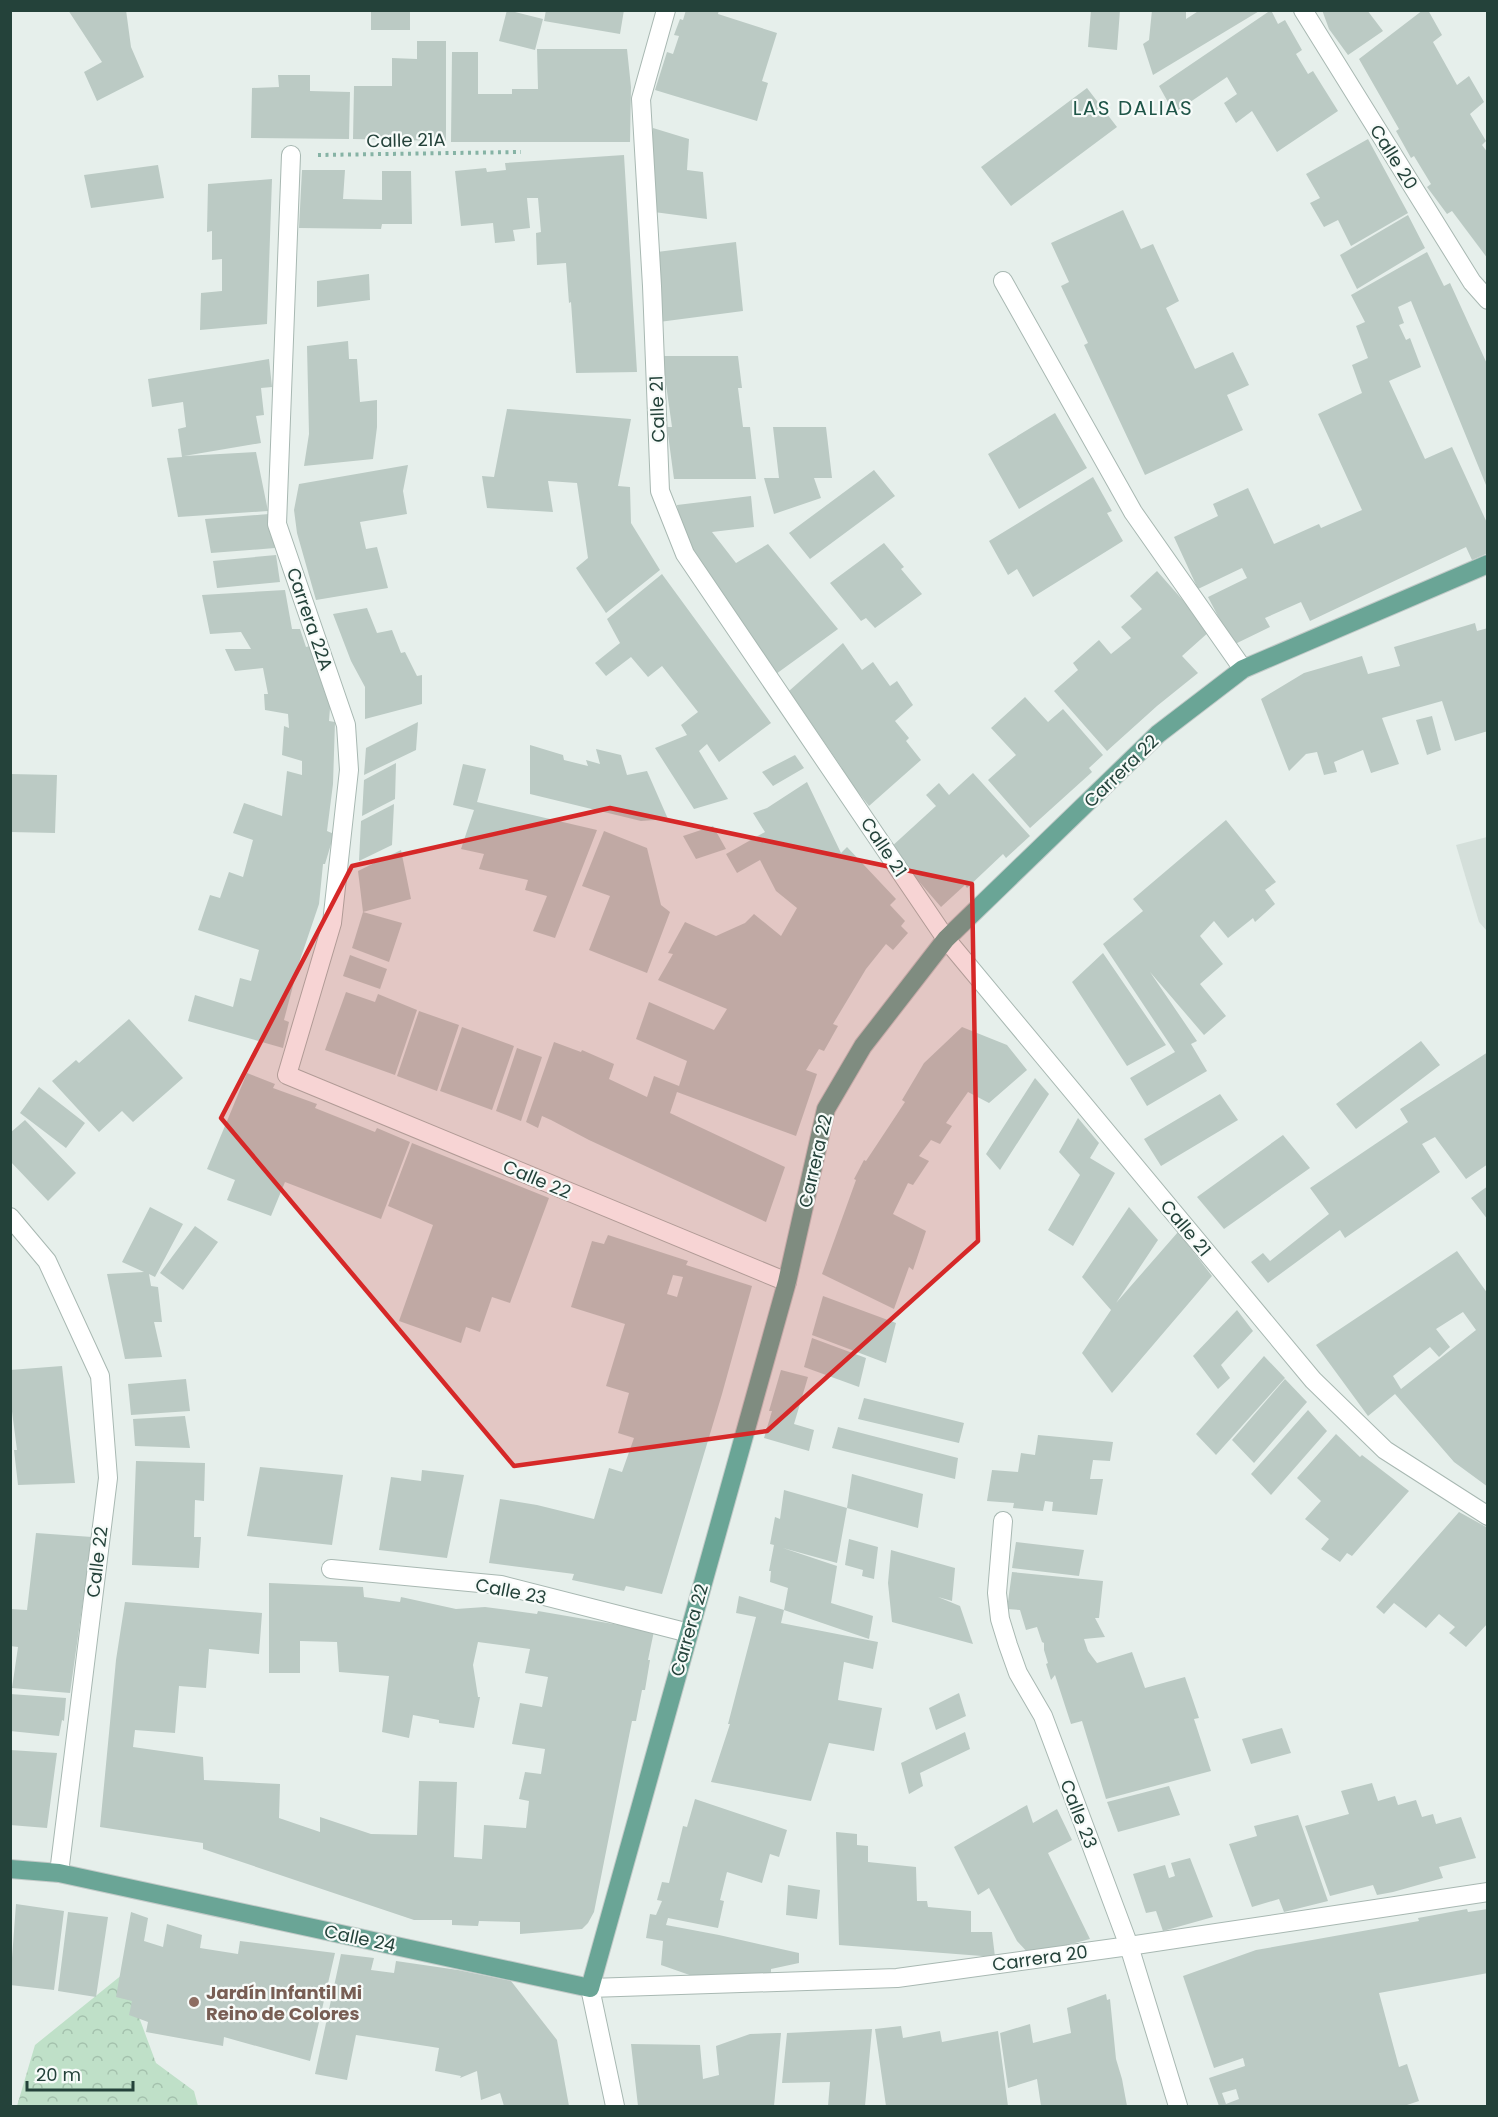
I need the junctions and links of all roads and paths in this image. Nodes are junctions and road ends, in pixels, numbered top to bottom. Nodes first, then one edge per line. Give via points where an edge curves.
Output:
1 (666, 10) edge
2 (1303, 10) edge
3 (521, 152) dead end
4 (291, 155) joint
5 (1004, 281) dead end
6 (1488, 300) edge
7 (1488, 564) edge
8 (1243, 669) junction
9 (946, 939) junction
10 (287, 1075) joint
11 (10, 1217) edge
12 (787, 1282) junction
13 (1488, 1516) edge
14 (1003, 1521) dead end
15 (331, 1569) dead end
16 (689, 1633) junction
17 (10, 1869) edge
18 (59, 1873) junction
19 (1488, 1892) edge
20 (1129, 1946) junction
21 (590, 1988) junction
22 (615, 2106) edge
23 (1178, 2106) edge

1 - 9 street, Calle 21 via 641,99 660,490 685,554
2 - 6 street, Calle 20 via 1472,282
3 - 4 path, Calle 21A
4 - 10 street, Carrera 22A via 277,524 346,725 349,770 333,923
5 - 8 street via 1133,512
7 - 8 main road, Carrera 22
8 - 9 main road, Carrera 22 via 1158,734
9 - 12 main road, Carrera 22 via 863,1046 826,1109
9 - 13 street, Calle 21 via 1313,1380 1385,1450
10 - 12 street, Calle 22
11 - 18 street, Calle 22 via 47,1261 100,1376 108,1478
12 - 16 main road, Carrera 22
14 - 20 street, Calle 23 via 997,1593 1003,1628 1018,1673 1043,1716
15 - 16 street, Calle 23 via 501,1585
16 - 21 main road, Carrera 22
17 - 18 main road, Calle 24
18 - 21 main road, Calle 24
19 - 20 street, Carrera 20
20 - 21 street, Carrera 20 via 897,1978
20 - 23 street, Calle 23
21 - 22 street

